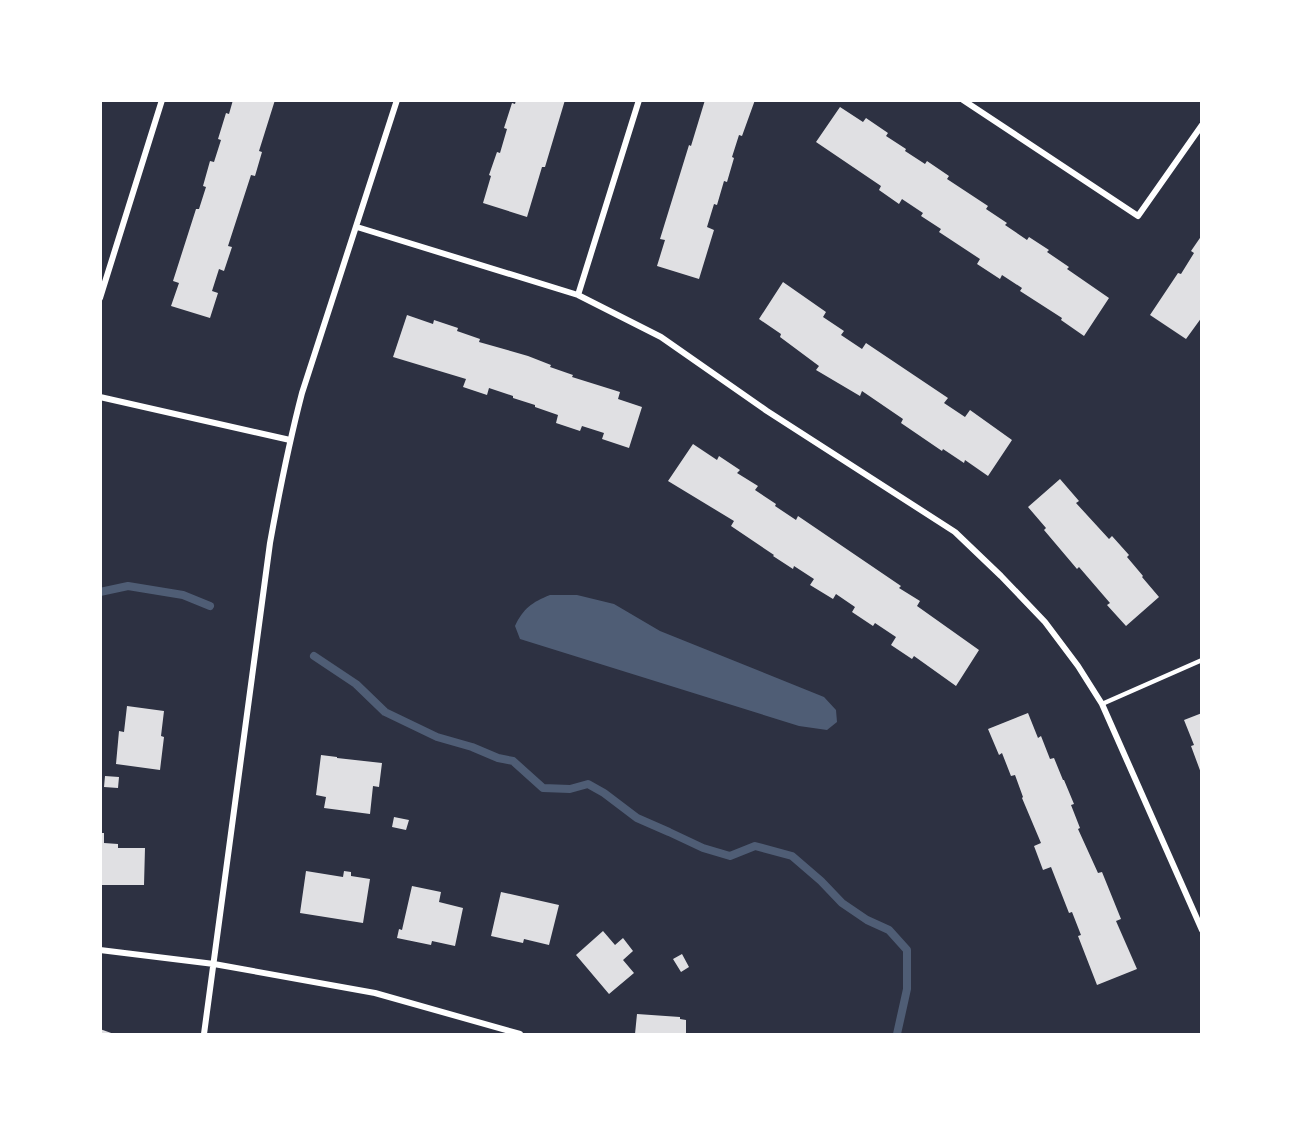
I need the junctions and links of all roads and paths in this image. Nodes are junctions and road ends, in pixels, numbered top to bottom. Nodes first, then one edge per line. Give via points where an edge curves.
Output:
1 (162, 100) edge
2 (397, 100) edge
3 (639, 100) edge
4 (963, 100) edge
5 (1202, 125) edge
6 (357, 227) junction
7 (578, 295) junction
8 (100, 298) edge
9 (100, 397) edge
10 (290, 440) junction
11 (1202, 660) edge
12 (1102, 704) junction
13 (1202, 930) edge
14 (100, 950) edge
15 (214, 964) junction
16 (204, 1035) edge
17 (520, 1035) edge

1 - 8 street
2 - 6 street
3 - 7 street
4 - 5 street via 1138,216
6 - 7 street
6 - 10 street
7 - 12 street via 661,337 766,411 955,532 1045,622
9 - 10 street
10 - 15 street via 270,543
11 - 12 lane
12 - 13 street
14 - 15 street
15 - 16 street
15 - 17 street via 375,993

